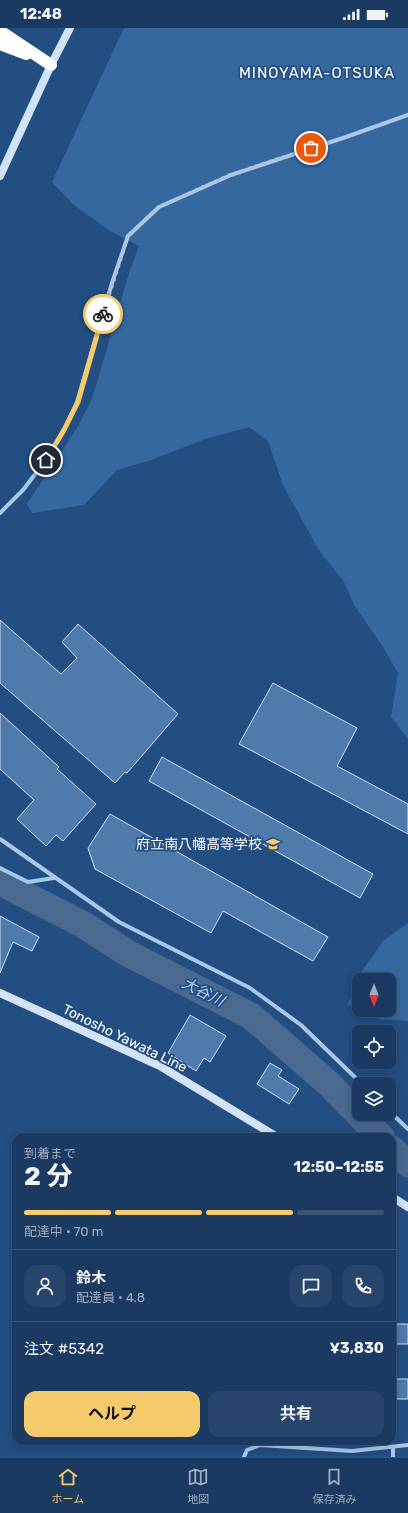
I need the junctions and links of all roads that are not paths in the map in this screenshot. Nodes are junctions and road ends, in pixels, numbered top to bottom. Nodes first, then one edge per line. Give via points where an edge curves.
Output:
1 (70, 28) edge
2 (0, 31) edge
3 (0, 44) edge
4 (51, 65) junction
5 (408, 115) edge
6 (0, 176) edge
7 (0, 512) edge
8 (0, 839) edge
9 (0, 868) edge
10 (55, 878) junction
11 (0, 992) edge
12 (355, 1077) edge
13 (396, 1118) edge
14 (408, 1129) edge
15 (270, 1133) edge
16 (396, 1200) edge
17 (408, 1207) edge
18 (408, 1445) edge
19 (393, 1447) junction
20 (244, 1457) edge
21 (393, 1457) edge

1 - 4 main road
2 - 4 highway
3 - 4 highway
4 - 6 main road
5 - 7 street via 230,175 159,207 128,236 78,402 46,460 23,490
8 - 10 street
9 - 10 street via 28,882
10 - 12 street via 119,922 250,988 301,1025
11 - 15 main road, Tonosho Yawata Line via 160,1066
13 - 14 street
16 - 17 main road
18 - 19 street
19 - 20 street via 352,1451 260,1445 248,1450
19 - 21 street

